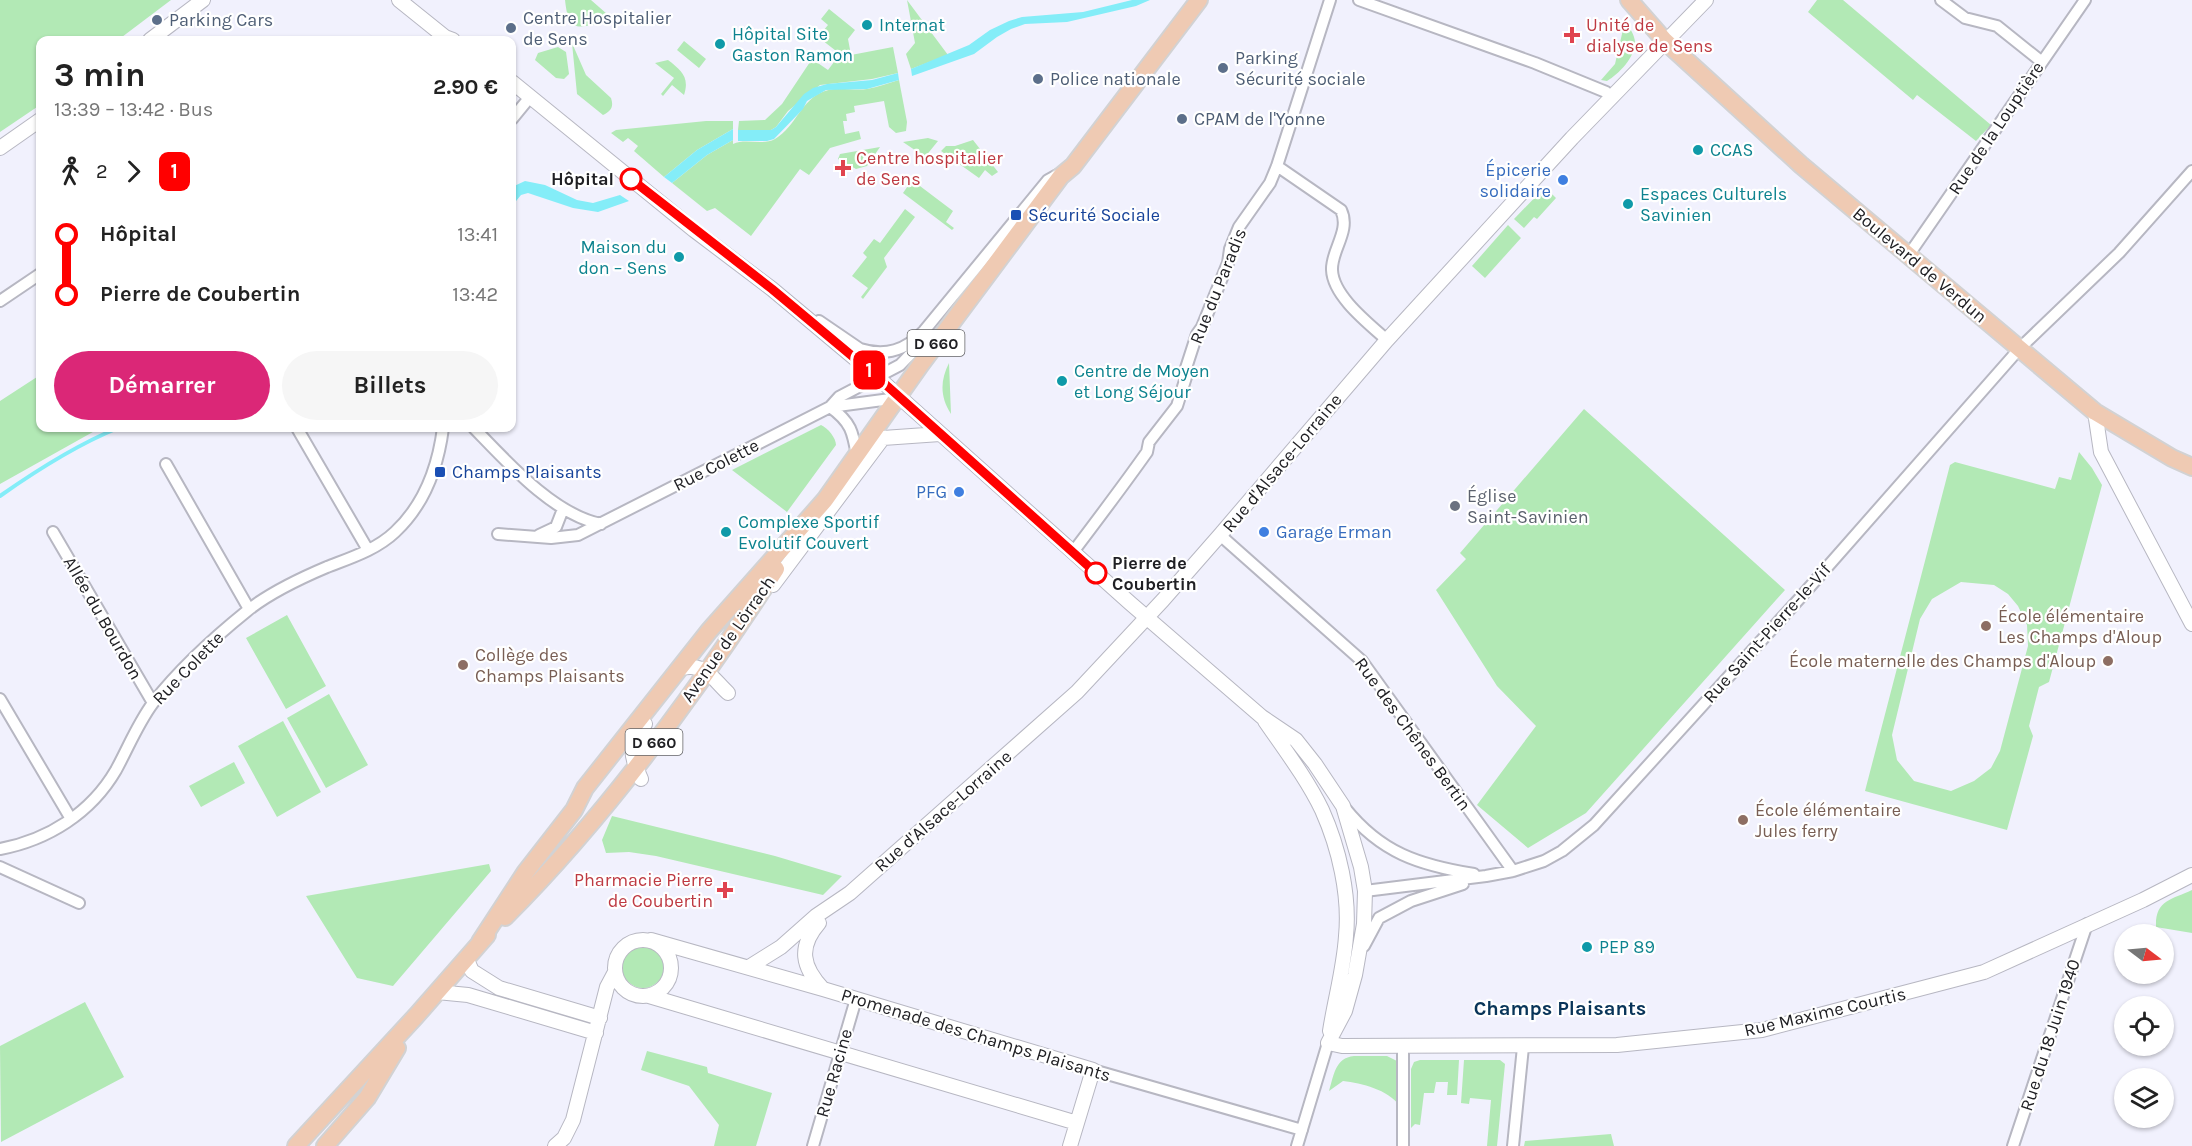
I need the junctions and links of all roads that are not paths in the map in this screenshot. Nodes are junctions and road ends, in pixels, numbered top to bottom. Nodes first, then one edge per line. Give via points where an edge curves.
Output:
1 (399, 0) edge
2 (411, 0) edge
3 (1199, 0) edge
4 (1330, 0) edge
5 (1359, 0) edge
6 (1629, 0) edge
7 (1706, 0) edge
8 (1941, 0) edge
9 (2085, 0) edge
10 (202, 1) edge
11 (155, 36) edge
12 (444, 36) edge
13 (455, 36) edge
14 (1665, 40) junction
15 (2042, 62) junction
16 (516, 86) edge
17 (1611, 96) junction
18 (530, 98) junction
19 (516, 114) edge
20 (36, 123) edge
21 (0, 148) edge
22 (1073, 165) junction
23 (1277, 166) junction
24 (2192, 171) edge
25 (1908, 256) junction
26 (36, 277) edge
27 (772, 289) junction
28 (976, 289) junction
29 (0, 301) edge
30 (1387, 340) junction
31 (2020, 348) junction
32 (876, 376) junction
33 (898, 398) junction
34 (830, 407) junction
35 (2095, 412) junction
36 (299, 432) edge
37 (442, 432) edge
38 (478, 432) edge
39 (940, 434) junction
40 (857, 456) junction
41 (166, 464) dead end
42 (2192, 467) edge
43 (563, 509) junction
44 (806, 523) junction
45 (602, 525) junction
46 (53, 532) dead end
47 (498, 534) dead end
48 (1220, 535) junction
49 (536, 537) junction
50 (368, 550) junction
51 (1073, 552) junction
52 (249, 609) junction
53 (1147, 617) junction
54 (2192, 624) edge
55 (679, 669) junction
56 (707, 673) junction
57 (728, 693) dead end
58 (0, 699) edge
59 (153, 704) junction
60 (1262, 717) junction
61 (638, 773) junction
62 (1343, 806) junction
63 (71, 819) junction
64 (0, 849) edge
65 (0, 867) edge
66 (1514, 871) junction
67 (2192, 875) edge
68 (1486, 876) junction
69 (1365, 891) junction
70 (79, 903) dead end
71 (835, 904) junction
72 (1346, 904) junction
73 (1365, 913) junction
74 (1379, 918) junction
75 (2087, 924) junction
76 (651, 940) junction
77 (480, 942) junction
78 (466, 958) junction
79 (749, 967) junction
80 (615, 972) junction
81 (1355, 975) junction
82 (823, 989) junction
83 (436, 992) junction
84 (628, 992) junction
85 (649, 996) junction
86 (856, 999) junction
87 (416, 1016) junction
88 (600, 1018) junction
89 (596, 1033) junction
90 (1328, 1043) junction
91 (1403, 1046) junction
92 (1523, 1047) junction
93 (840, 1053) junction
94 (1093, 1070) junction
95 (1077, 1123) junction
96 (1302, 1130) junction
97 (296, 1146) edge
98 (325, 1146) edge
99 (555, 1146) edge
100 (813, 1146) edge
101 (1070, 1146) edge
102 (1297, 1146) edge
103 (1403, 1146) edge
104 (1513, 1146) edge
105 (2013, 1146) edge

1 - 12 street
2 - 13 street
3 - 22 main road, D 660
4 - 23 street, Rue du Paradis
5 - 17 street via 1535,63
6 - 14 main road, Boulevard de Verdun
7 - 14 street, Rue d'Alsace-Lorraine
8 - 15 street via 1965,18 1996,26
9 - 15 street, Rue de la Louptière
10 - 11 street
14 - 17 street, Rue d'Alsace-Lorraine
14 - 25 main road, Boulevard de Verdun via 1801,165
15 - 25 street, Rue de la Louptière
16 - 18 street
17 - 30 street, Rue d'Alsace-Lorraine
18 - 19 street
18 - 27 street
20 - 21 street
22 - 27 street via 1048,180 913,343 900,350 860,349
22 - 28 main road, D 660
23 - 30 street via 1341,210 1343,227 1332,272 1346,302
23 - 51 street, Rue du Paradis via 1236,234 1228,263 1197,334 1177,406 1149,442 1147,452 1106,512
24 - 31 street, Rue Saint-Pierre-le-Vif via 2119,253
25 - 31 main road, Boulevard de Verdun
26 - 29 street
27 - 32 street
28 - 32 street, Rue Colette via 956,301 911,356
28 - 33 main road, D 660
30 - 48 street, Rue d'Alsace-Lorraine
31 - 35 main road, Boulevard de Verdun
31 - 66 street, Rue Saint-Pierre-le-Vif via 1594,825 1563,851
32 - 33 street
32 - 34 street, Rue Colette via 838,397
33 - 34 street, Rue Colette
33 - 39 street
33 - 40 main road, Avenue de Lörrach
34 - 40 street via 852,428
34 - 45 street, Rue Colette
35 - 42 main road, Boulevard de Verdun
35 - 54 street via 2101,452
36 - 50 street
37 - 50 street, Rue Colette via 435,469 409,517 394,533
38 - 43 street
39 - 51 street
39 - 56 street via 883,438
40 - 44 main road, Avenue de Lörrach
41 - 52 street
43 - 45 street
43 - 49 street via 556,527
44 - 55 main road, Avenue de Lörrach
44 - 56 main road, Avenue de Lörrach / D 660
45 - 49 street, Rue Colette via 578,535
46 - 59 street, Allée du Bourdon
47 - 49 street, Rue Colette
48 - 53 street, Rue d'Alsace-Lorraine
48 - 66 street, Rue des Chênes Bertin via 1362,661
50 - 52 street, Rue Colette
51 - 53 street
52 - 59 street, Rue Colette via 205,647
53 - 60 street
53 - 71 street, Rue d'Alsace-Lorraine via 1077,692
55 - 56 street via 696,666
55 - 61 street via 664,701 636,735 631,758
55 - 77 main road, Avenue de Lörrach / D 660 via 585,788 574,810 525,873
56 - 57 street
56 - 61 main road, Avenue de Lörrach / D 660
58 - 63 street
59 - 63 street, Rue Colette via 108,783
60 - 62 street via 1296,740
60 - 72 street via 1322,810 1340,868
61 - 77 main road, Avenue de Lörrach / D 660
62 - 68 street, Rue Saint-Pierre-le-Vif via 1378,842 1437,868
62 - 69 street
63 - 64 street, Rue Colette via 41,837
65 - 70 street
66 - 68 street, Rue Saint-Pierre-le-Vif
67 - 75 street, Rue Maxime Courtis
68 - 69 street, Rue Saint-Pierre-le-Vif
68 - 74 street, Rue Saint-Pierre-le-Vif via 1411,901
69 - 72 street
69 - 73 street
71 - 79 street, Rue d'Alsace-Lorraine
71 - 82 street, Rue d'Alsace-Lorraine via 808,936 805,951 813,978
72 - 73 street
72 - 90 street via 1344,961
73 - 74 street
73 - 81 street
74 - 81 street via 1367,938
75 - 92 street, Rue Maxime Courtis via 1984,972 1762,1030 1617,1045
75 - 105 street, Rue du 18 Juin 1940
76 - 79 street, Promenade des Champs Plaisants
76 - 80 street via 627,944 616,958
76 - 85 street via 666,951 672,969 665,986
77 - 78 main road, Avenue de Lörrach / D 660
78 - 83 main road, Avenue de Lörrach / D 660
78 - 88 street via 472,970 499,988
79 - 82 street, Promenade des Champs Plaisants
80 - 84 street
80 - 88 street
81 - 90 street via 1345,1011
82 - 86 street, Promenade des Champs Plaisants
83 - 87 main road, Avenue de Lörrach / D 660
83 - 89 street via 468,995
84 - 85 street
84 - 88 street via 612,999
85 - 93 street
86 - 93 street, Rue Racine
86 - 94 street, Promenade des Champs Plaisants
87 - 97 main road, Avenue de Lörrach / D 660
87 - 98 main road, Avenue de Lörrach / D 660 via 366,1098
88 - 89 street
89 - 99 street via 573,1120
90 - 91 street, Rue Maxime Courtis
90 - 96 street
91 - 92 street, Rue Maxime Courtis
91 - 103 street
92 - 104 street
93 - 95 street
93 - 100 street, Rue Racine
94 - 95 street
94 - 96 street, Promenade des Champs Plaisants
95 - 101 street
96 - 102 street

